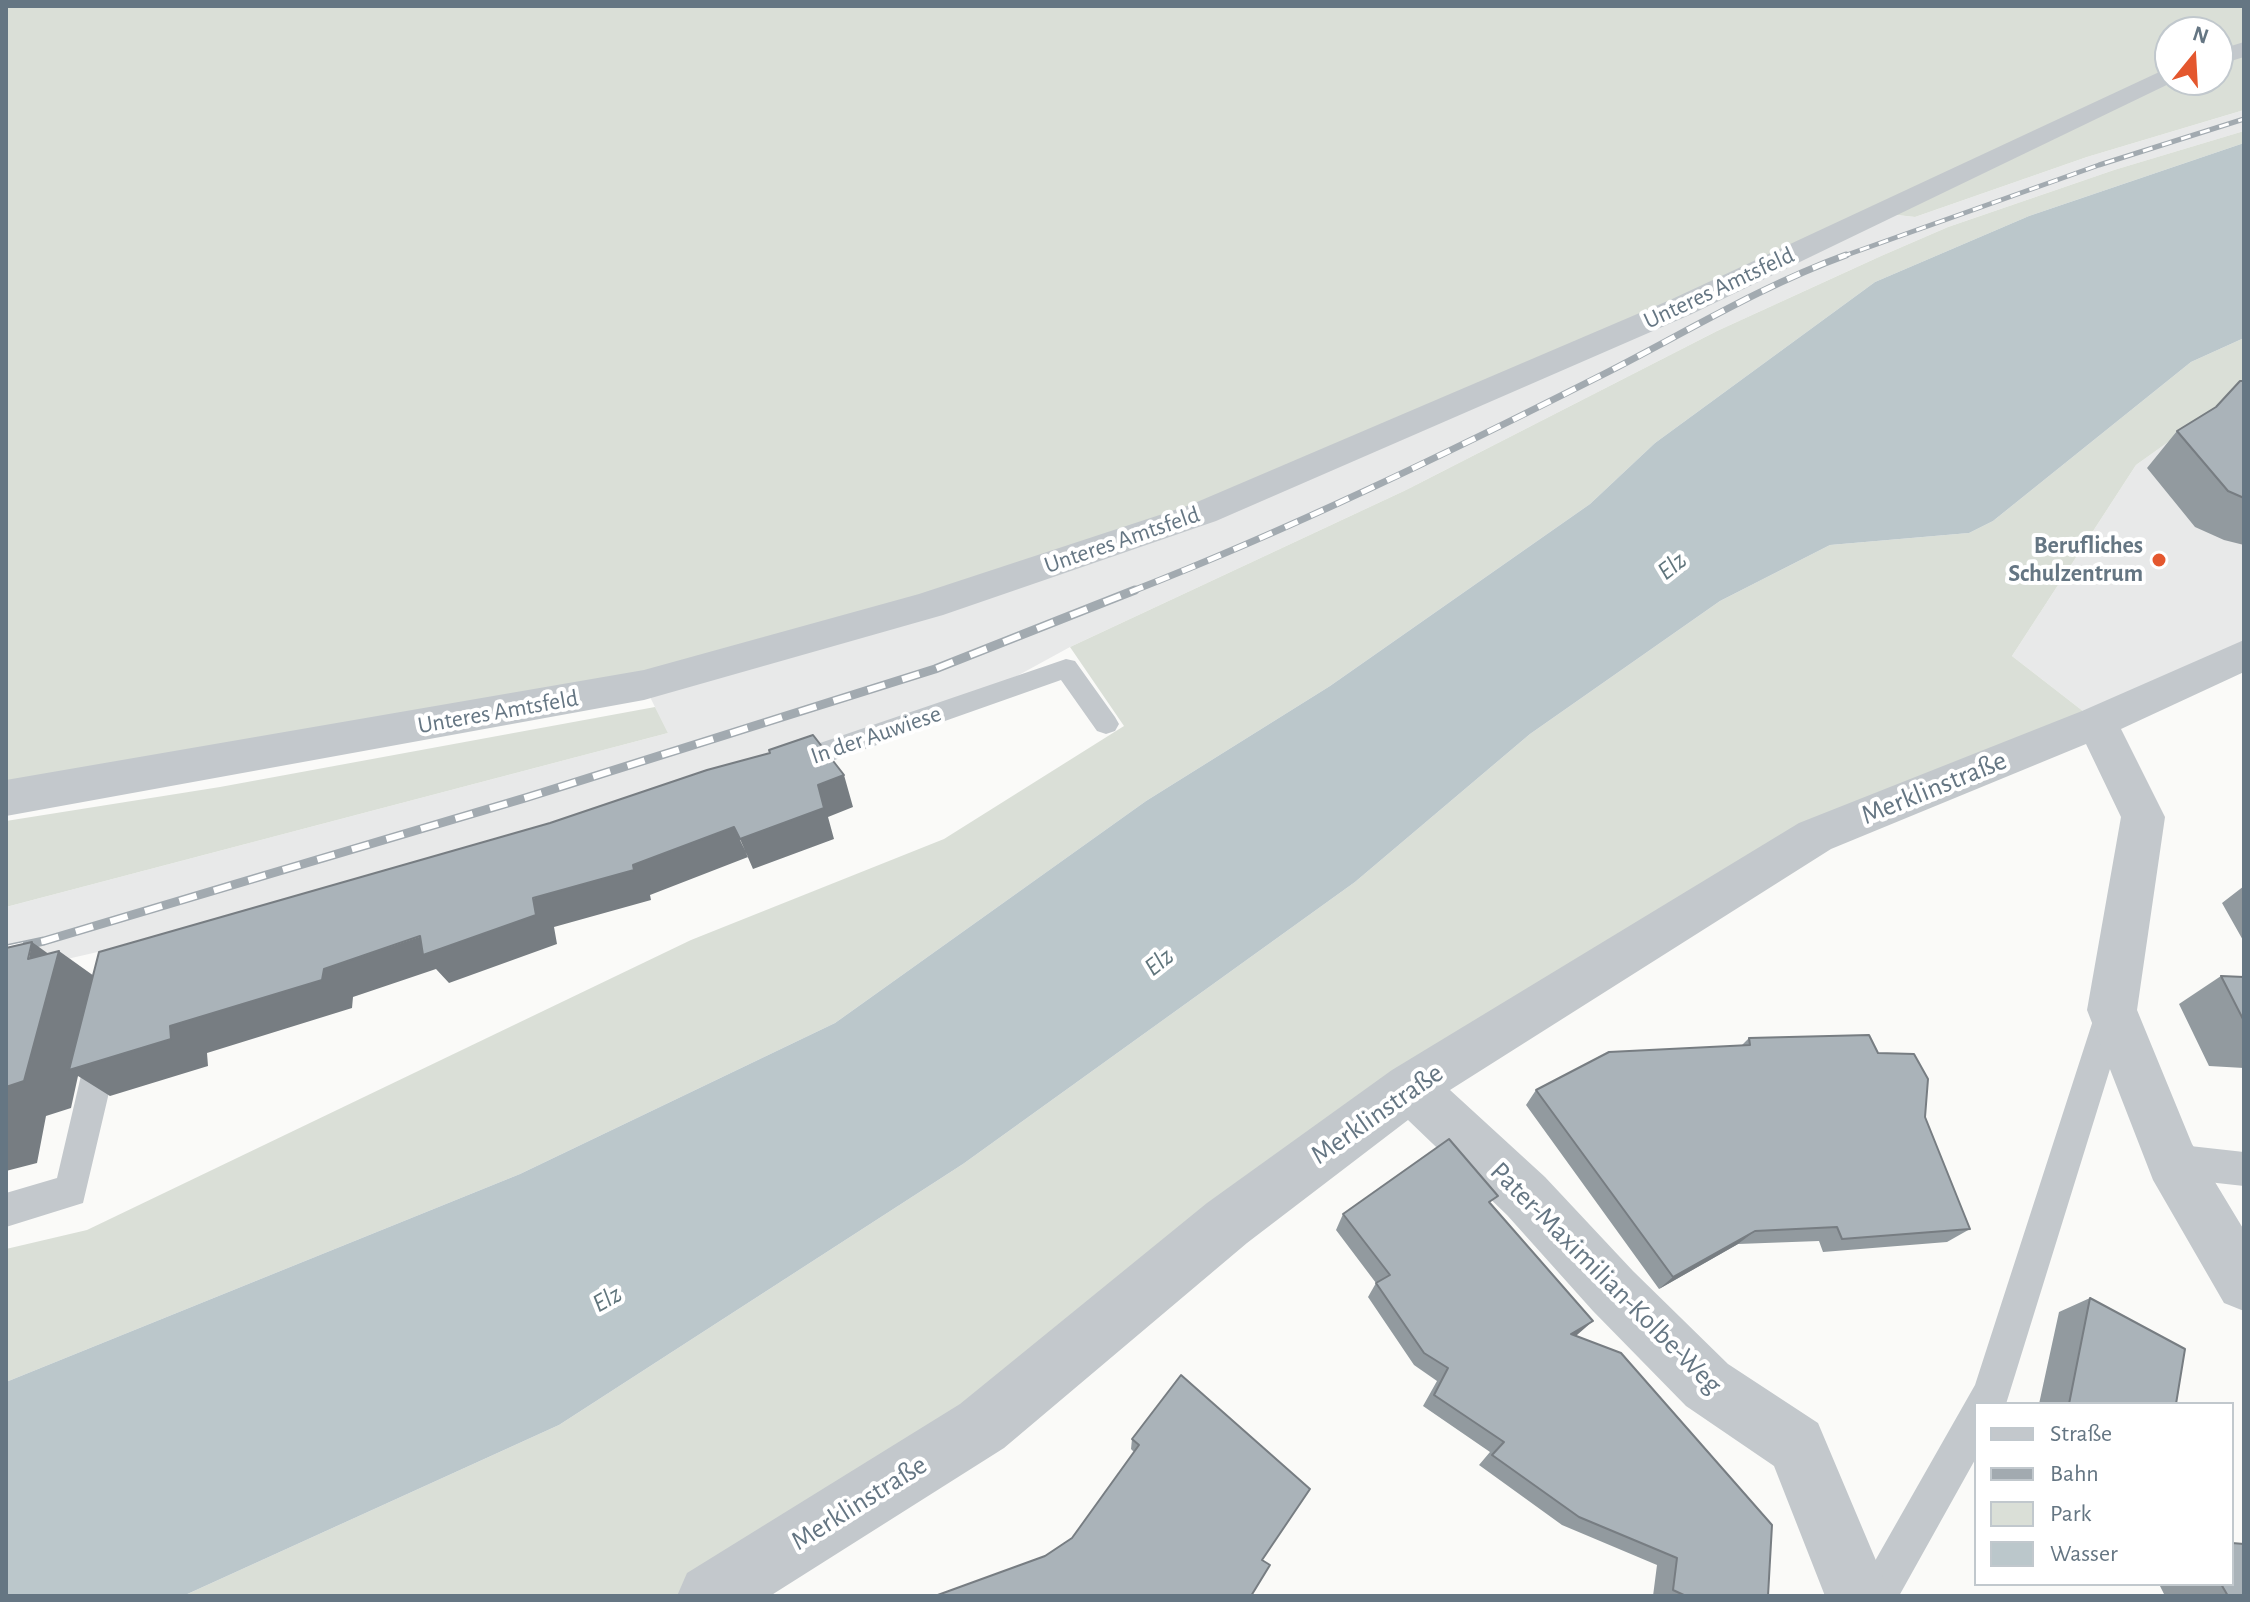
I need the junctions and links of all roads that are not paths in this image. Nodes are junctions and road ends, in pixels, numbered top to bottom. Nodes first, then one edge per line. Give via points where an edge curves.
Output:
1 (2154, 82) edge
2 (2244, 655) edge
3 (2097, 722) junction
4 (1106, 724) dead end
5 (772, 771) edge
6 (6, 798) edge
7 (2112, 1010) junction
8 (108, 1027) edge
9 (1410, 1087) junction
10 (2172, 1161) junction
11 (2244, 1169) edge
12 (6, 1210) edge
13 (2244, 1283) edge
14 (1986, 1402) edge
15 (1974, 1424) edge
16 (710, 1596) edge
17 (1858, 1596) edge
18 (1876, 1596) edge

1 - 6 street, Unteres Amtsfeld via 1681,307 1203,513 944,601 644,685
2 - 3 street, Merklinstraße
3 - 7 street via 2143,817
3 - 9 street, Merklinstraße via 1815,836
4 - 5 lane, In der Auwiese via 1066,668
7 - 10 street
7 - 14 lane
8 - 12 lane via 71,1191
9 - 16 street, Merklinstraße via 1227,1223 982,1426
9 - 17 street, Pater-Maximilian-Kolbe-Weg via 1526,1196 1707,1385 1796,1445
10 - 11 lane
10 - 13 street
15 - 18 lane

